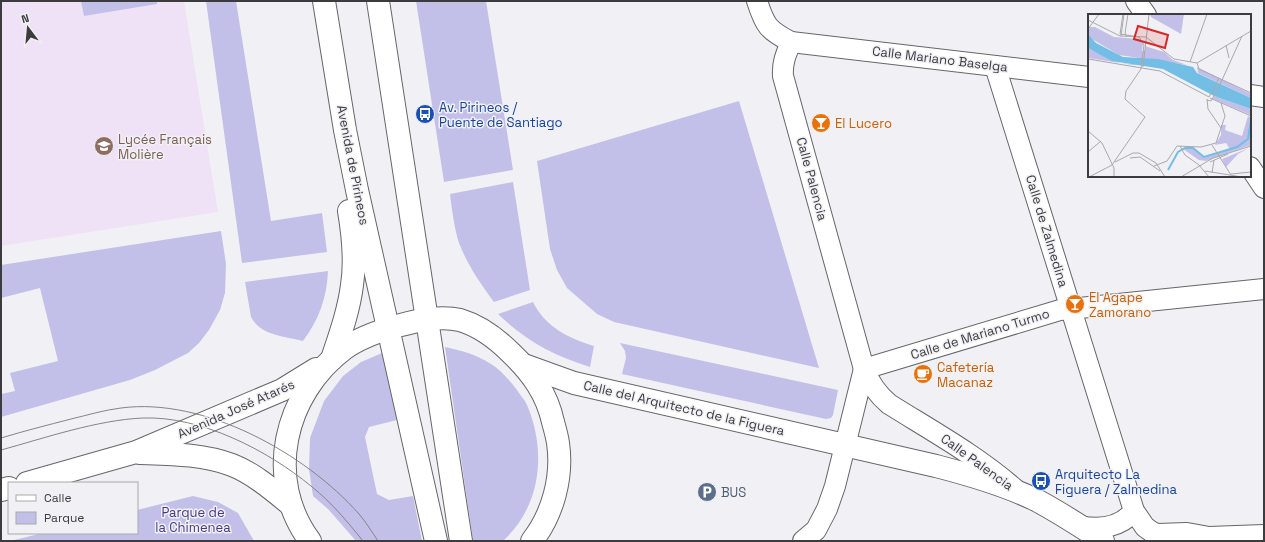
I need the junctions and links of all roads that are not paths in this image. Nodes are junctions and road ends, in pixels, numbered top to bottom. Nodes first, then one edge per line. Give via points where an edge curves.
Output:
1 (324, 1) edge
2 (378, 1) edge
3 (757, 1) edge
4 (1136, 1) edge
5 (1145, 14) edge
6 (791, 42) junction
7 (995, 66) junction
8 (1088, 77) edge
9 (1251, 96) edge
10 (1264, 97) edge
11 (345, 130) junction
12 (1251, 168) edge
13 (1264, 188) edge
14 (1264, 289) edge
15 (1071, 309) junction
16 (428, 320) junction
17 (388, 329) junction
18 (332, 359) junction
19 (524, 365) junction
20 (864, 369) junction
21 (845, 445) junction
22 (136, 452) junction
23 (30, 482) edge
24 (1019, 493) junction
25 (291, 505) junction
26 (1134, 511) junction
27 (1080, 526) junction
28 (1264, 535) edge
29 (1206, 539) edge
30 (310, 541) edge
31 (436, 541) edge
32 (461, 541) edge
33 (532, 541) edge
34 (803, 541) edge
35 (1103, 541) edge

1 - 11 main road, Avenida de Pirineos
2 - 16 main road
3 - 6 street via 763,20 769,28
4 - 5 street
6 - 7 street, Calle Mariano Baselga
6 - 20 street, Calle Palencia via 784,58 783,76
7 - 8 street, Calle Mariano Baselga
7 - 15 street, Calle de Zalmedina
9 - 10 street
11 - 17 main road, Avenida de Pirineos
11 - 18 main road via 344,171 354,254 347,309
12 - 13 street
14 - 15 street, Calle de Mariano Turmo
15 - 20 street, Calle de Mariano Turmo
15 - 26 street, Calle de Zalmedina
16 - 17 main road
16 - 19 main road via 460,320 479,328
16 - 32 main road
17 - 18 main road via 358,340
17 - 31 main road, Avenida de Pirineos
18 - 22 main road, Avenida José Atarés via 282,390
18 - 25 main road via 313,378 299,401 289,426 285,452 285,479
19 - 21 main road, Calle del Arquitecto de la Figuera via 574,383
19 - 33 main road via 544,394 558,443 556,488 550,512
20 - 21 street, Calle Palencia
20 - 24 street, Calle Palencia via 869,383 880,397 973,456
21 - 24 main road, Calle del Arquitecto de la Figuera via 960,472
21 - 34 street via 827,509 816,530
22 - 23 main road, Avenida José Atarés
22 - 25 main road, Avenida José Atarés via 202,457 232,465 274,491
24 - 27 main road, Calle del Arquitecto de la Figuera
25 - 30 main road via 302,531
26 - 27 street via 1114,525 1100,528
26 - 29 street, Calle de Zalmedina via 1145,527 1152,532 1187,534
27 - 35 main road, Calle del Arquitecto de la Figuera
28 - 29 street

